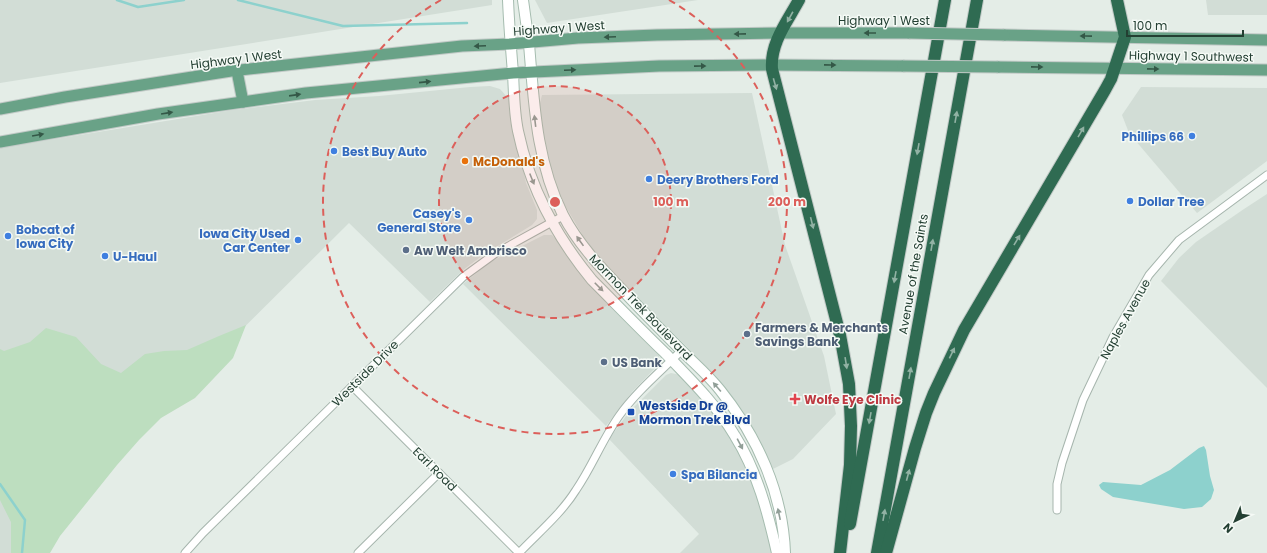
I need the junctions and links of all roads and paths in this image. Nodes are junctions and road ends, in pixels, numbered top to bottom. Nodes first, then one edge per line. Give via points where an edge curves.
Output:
1 (508, 0) edge
2 (523, 0) edge
3 (799, 0) edge
4 (945, 0) edge
5 (977, 0) edge
6 (1117, 0) edge
7 (780, 33) junction
8 (1125, 37) junction
9 (1267, 40) edge
10 (529, 43) junction
11 (510, 44) junction
12 (772, 64) junction
13 (1114, 68) junction
14 (1267, 70) edge
15 (238, 71) junction
16 (531, 72) junction
17 (513, 73) junction
18 (243, 102) junction
19 (0, 109) edge
20 (0, 142) edge
21 (1267, 175) edge
22 (563, 216) junction
23 (551, 222) junction
24 (682, 350) junction
25 (672, 360) junction
26 (352, 386) junction
27 (439, 473) junction
28 (1057, 510) dead end
29 (184, 553) edge
30 (358, 553) edge
31 (519, 553) edge
32 (777, 553) edge
33 (785, 553) edge
34 (840, 553) edge
35 (845, 553) edge
36 (877, 553) edge
37 (886, 553) edge

1 - 11 main road, Mormon Trek Boulevard
2 - 10 main road, Mormon Trek Boulevard
3 -> 7 highway
4 -> 35 highway, Avenue of the Saints
36 -> 5 highway, Avenue of the Saints
6 - 8 highway
8 -> 7 main road, Highway 1 West, bridge
7 -> 10 main road, Highway 1 West via 578,38
7 - 12 highway via 774,47
8 - 9 main road, Highway 1 Southwest
8 - 13 highway
10 - 11 main road, Highway 1 West
10 - 16 main road, Mormon Trek Boulevard
11 -> 15 main road, Highway 1 West via 462,46
11 - 17 main road, Mormon Trek Boulevard
12 -> 13 main road, bridge
16 -> 12 main road
12 -> 34 highway via 840,335 849,384 850,465
13 -> 14 main road, Highway 1 Southwest
37 -> 13 highway via 920,432 951,355 1106,90
15 - 18 main road
15 - 19 main road, Highway 1 West via 156,82
16 - 17 main road
22 -> 16 main road, Mormon Trek Boulevard via 550,186 541,152 535,121
18 -> 17 main road via 306,93
17 -> 23 main road, Mormon Trek Boulevard via 518,130 523,150
20 -> 18 main road
21 - 28 street, Naples Avenue via 1179,240 1149,275 1113,337 1084,400 1058,477
22 - 23 street, Westside Drive
24 -> 22 main road, Mormon Trek Boulevard via 606,274
23 -> 25 main road, Mormon Trek Boulevard via 592,280
23 - 26 street, Westside Drive via 473,269
24 - 25 street
33 -> 24 main road, Mormon Trek Boulevard via 776,499 761,453 749,430 723,394
25 - 31 street via 619,416 602,442 580,485 564,507
25 -> 32 main road, Mormon Trek Boulevard via 712,402 736,437 756,480
26 - 27 street, Earl Road
26 - 29 street, Westside Drive
27 - 30 street
27 - 31 street, Earl Road

